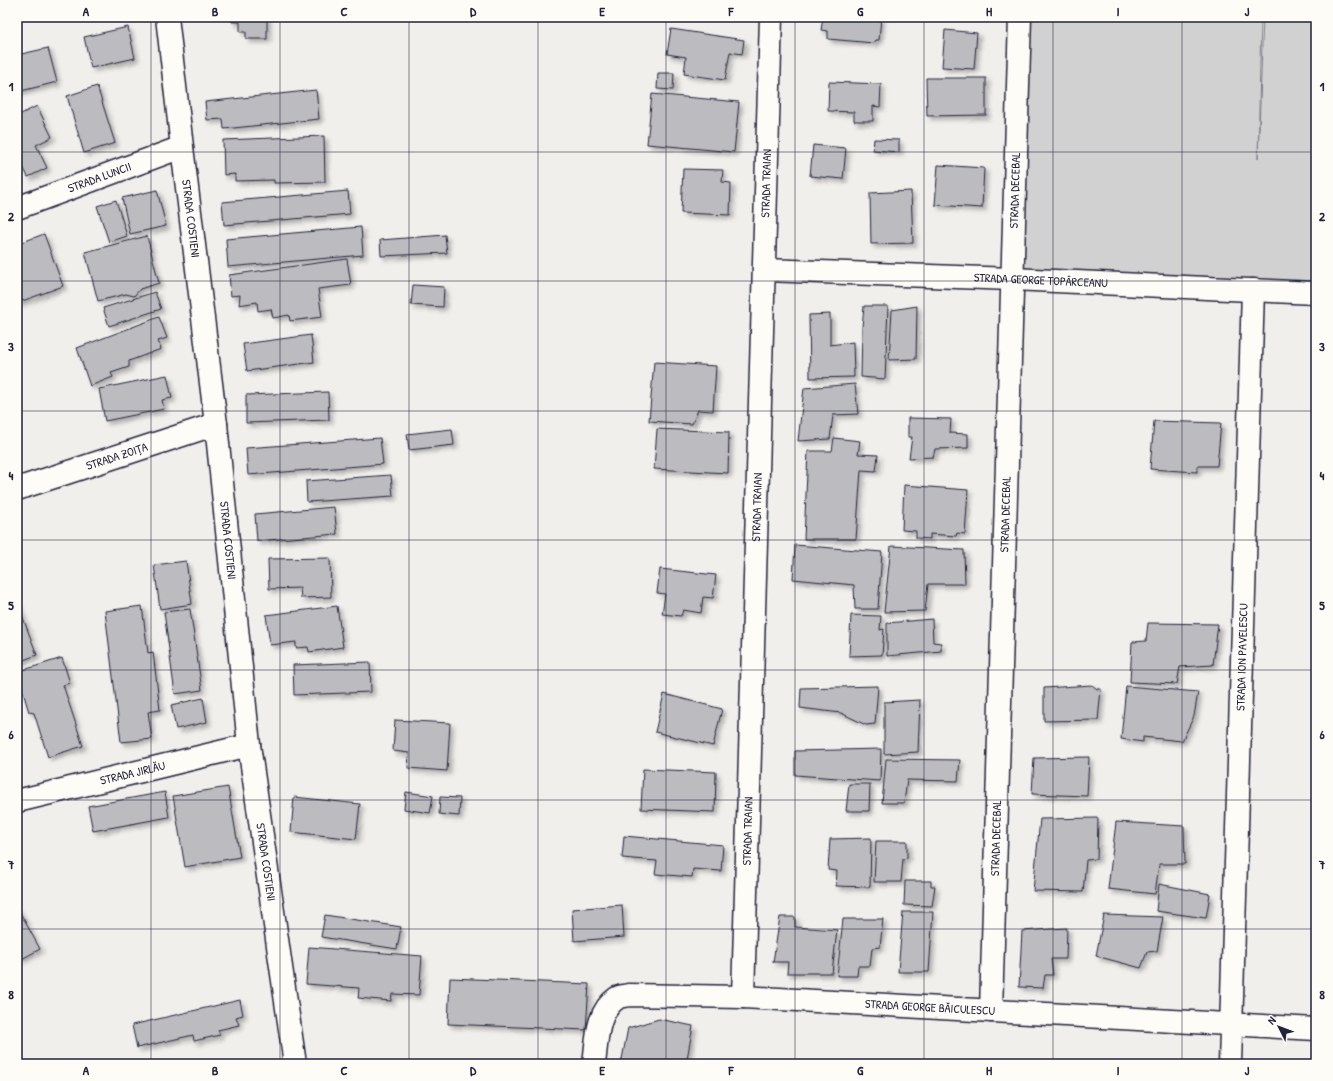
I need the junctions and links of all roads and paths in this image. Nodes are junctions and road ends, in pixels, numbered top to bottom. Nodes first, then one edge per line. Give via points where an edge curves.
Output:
1 (167, 17) edge
2 (771, 17) edge
3 (1020, 17) edge
4 (182, 148) junction
5 (17, 208) edge
6 (765, 270) junction
7 (1012, 279) junction
8 (1254, 290) junction
9 (1316, 293) edge
10 (216, 424) junction
11 (17, 489) edge
12 (249, 746) junction
13 (17, 801) edge
14 (743, 997) junction
15 (991, 1011) junction
16 (1231, 1025) junction
17 (1316, 1029) edge
18 (295, 1064) edge
19 (594, 1064) edge
20 (1230, 1064) edge

1 - 4 street, STRADA COSTIENI
2 - 6 street, STRADA TRAIAN
3 - 7 street, STRADA DECEBAL
4 - 5 street, STRADA LUNCII
4 - 10 street, STRADA COSTIENI
6 - 7 street, STRADA GEORGE TOPÂRCEANU
6 - 14 street, STRADA TRAIAN
7 - 8 street, STRADA GEORGE TOPÂRCEANU
7 - 15 street, STRADA DECEBAL
8 - 9 street, STRADA GEORGE TOPÂRCEANU
8 - 16 street, STRADA ION PAVELESCU
10 - 11 street, STRADA ZOIȚA
10 - 12 street, STRADA COSTIENI
12 - 13 street, STRADA JIRLĂU
12 - 18 street, STRADA COSTIENI
14 - 15 street, STRADA GEORGE BĂICULESCU
14 - 19 street, STRADA GEORGE BĂICULESCU via 628,995 617,998 600,1020
15 - 16 street, STRADA GEORGE BĂICULESCU
16 - 17 street, STRADA GEORGE BĂICULESCU
16 - 20 street, STRADA ION PAVELESCU

